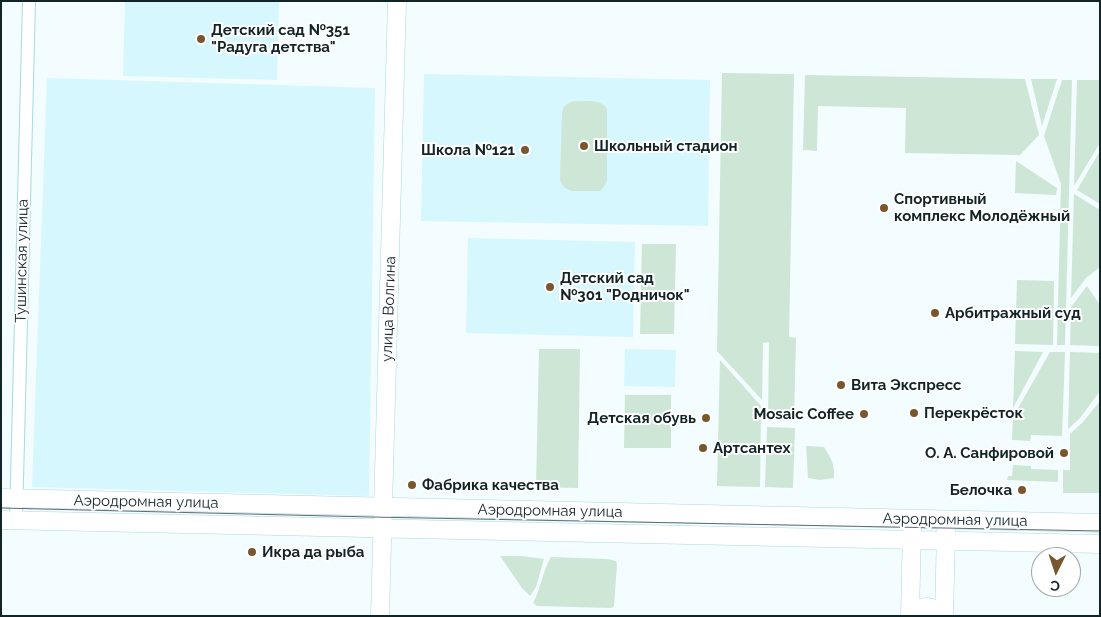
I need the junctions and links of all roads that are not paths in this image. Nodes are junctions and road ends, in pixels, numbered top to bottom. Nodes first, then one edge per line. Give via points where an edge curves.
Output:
1 (29, 1) edge
2 (397, 1) edge
3 (9, 498) edge
4 (383, 507) junction
5 (9, 520) edge
6 (912, 520) junction
7 (946, 520) junction
8 (1100, 523) edge
9 (383, 529) junction
10 (912, 540) junction
11 (945, 542) junction
12 (1100, 544) edge
13 (380, 616) edge
14 (911, 616) edge
15 (943, 616) edge

1 - 3 street, Тушинская улица
2 - 4 main road, улица Волгина
3 - 4 main road, Аэродромная улица
3 - 5 street, Тушинская улица
4 - 6 main road, Аэродромная улица
4 - 9 main road, улица Волгина
5 - 9 main road, Аэродромная улица
6 - 7 main road, Аэродромная улица
6 - 10 main road
7 - 8 main road, Аэродромная улица
7 - 11 main road
9 - 10 main road, Аэродромная улица
9 - 13 main road, улица Волгина
10 - 11 main road, Аэродромная улица
10 - 14 main road
11 - 12 main road, Аэродромная улица
11 - 15 main road
14 - 15 main road via 917,609 925,607 936,609

